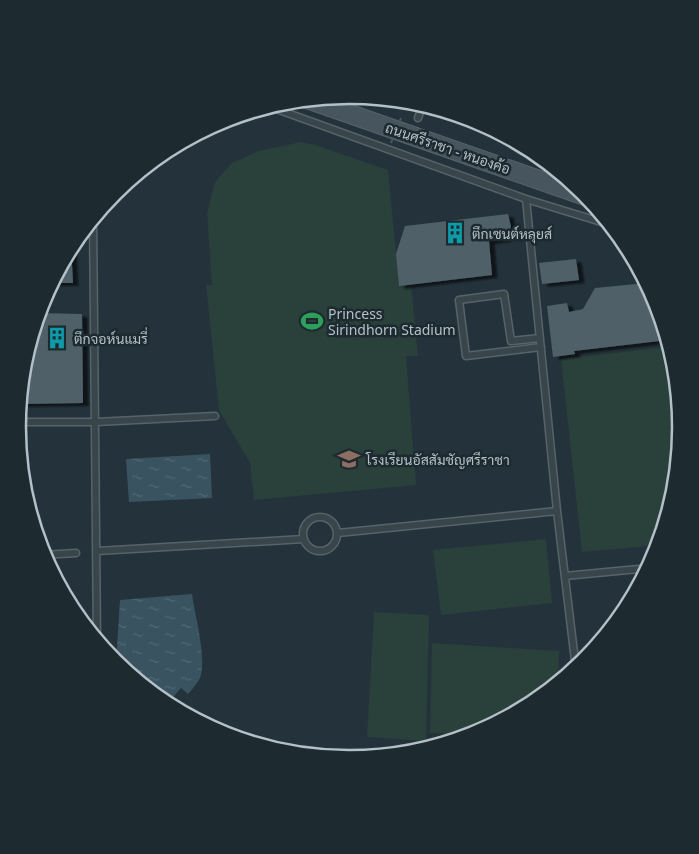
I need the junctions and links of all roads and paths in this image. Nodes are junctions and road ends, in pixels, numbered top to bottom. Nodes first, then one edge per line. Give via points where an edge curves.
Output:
1 (325, 104) edge
2 (282, 111) edge
3 (420, 112) edge
4 (400, 118) dead end
5 (418, 118) dead end
6 (391, 143) dead end
7 (550, 175) edge
8 (526, 199) junction
9 (599, 221) edge
10 (93, 230) edge
11 (540, 338) junction
12 (541, 347) junction
13 (216, 416) dead end
14 (26, 422) edge
15 (96, 422) junction
16 (557, 511) junction
17 (338, 532) junction
18 (304, 539) junction
19 (97, 551) junction
20 (76, 554) dead end
21 (53, 555) edge
22 (640, 569) edge
23 (565, 576) junction
24 (97, 629) edge
25 (575, 659) edge

1 - 7 main road, ถนนศรีราชา - หนองค้อ
2 - 8 lane
3 - 5 lane
4 - 6 path, bridge
8 - 9 lane
8 - 11 lane
10 - 15 lane
11 - 12 lane
11 - 12 lane via 511,341 504,294 459,300 466,356
12 - 16 lane
13 - 15 lane
14 - 15 lane
15 - 19 lane
16 - 17 lane
16 - 23 lane
17 - 18 lane via 335,543 321,551 310,548
17 - 18 lane via 333,522 317,516 304,527
18 - 19 lane
19 - 24 lane
20 - 21 lane
22 - 23 lane
23 - 25 lane

